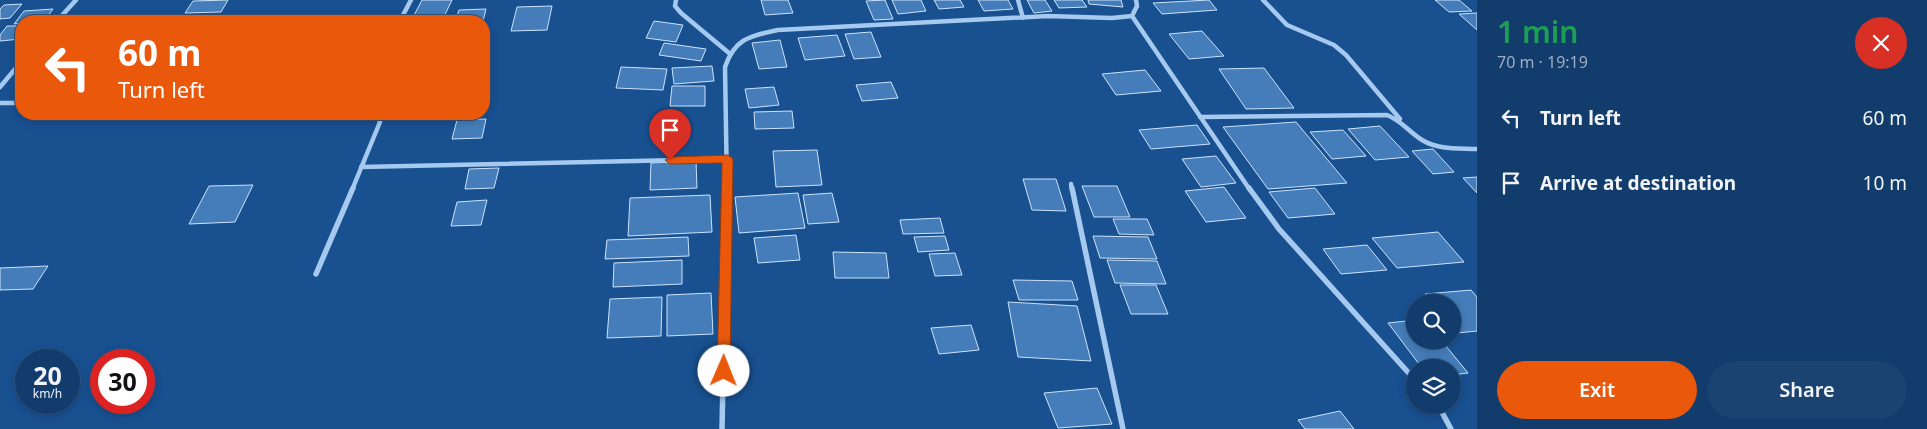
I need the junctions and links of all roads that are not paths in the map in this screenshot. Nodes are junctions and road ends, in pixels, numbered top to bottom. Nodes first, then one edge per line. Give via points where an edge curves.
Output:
1 (76, 0) edge
2 (411, 0) edge
3 (676, 0) edge
4 (1018, 0) edge
5 (1136, 0) edge
6 (1263, 0) edge
7 (62, 15) edge
8 (403, 15) edge
9 (1132, 16) junction
10 (1023, 18) junction
11 (729, 53) junction
12 (15, 69) edge
13 (0, 87) edge
14 (0, 102) edge
15 (15, 103) edge
16 (1200, 117) junction
17 (1400, 118) junction
18 (379, 120) edge
19 (1477, 149) edge
20 (728, 159) junction
21 (361, 167) junction
22 (1071, 184) dead end
23 (316, 274) dead end
24 (1406, 370) edge
25 (1443, 414) edge
26 (722, 429) edge
27 (1123, 429) edge
28 (1451, 429) edge

1 - 7 street
2 - 8 street
3 - 11 street via 675,6 681,14
4 - 10 street
5 - 9 street
6 - 17 street via 1287,25 1334,45 1346,55
9 - 10 street
9 - 16 street
10 - 11 street via 778,30 738,42
11 - 20 street via 726,67
12 - 13 street
14 - 15 street
16 - 17 street via 1373,113
16 - 24 street via 1279,229
17 - 19 street via 1421,139 1432,145
18 - 21 street
20 - 21 street
20 - 26 street
21 - 23 street
22 - 27 street
25 - 28 street

